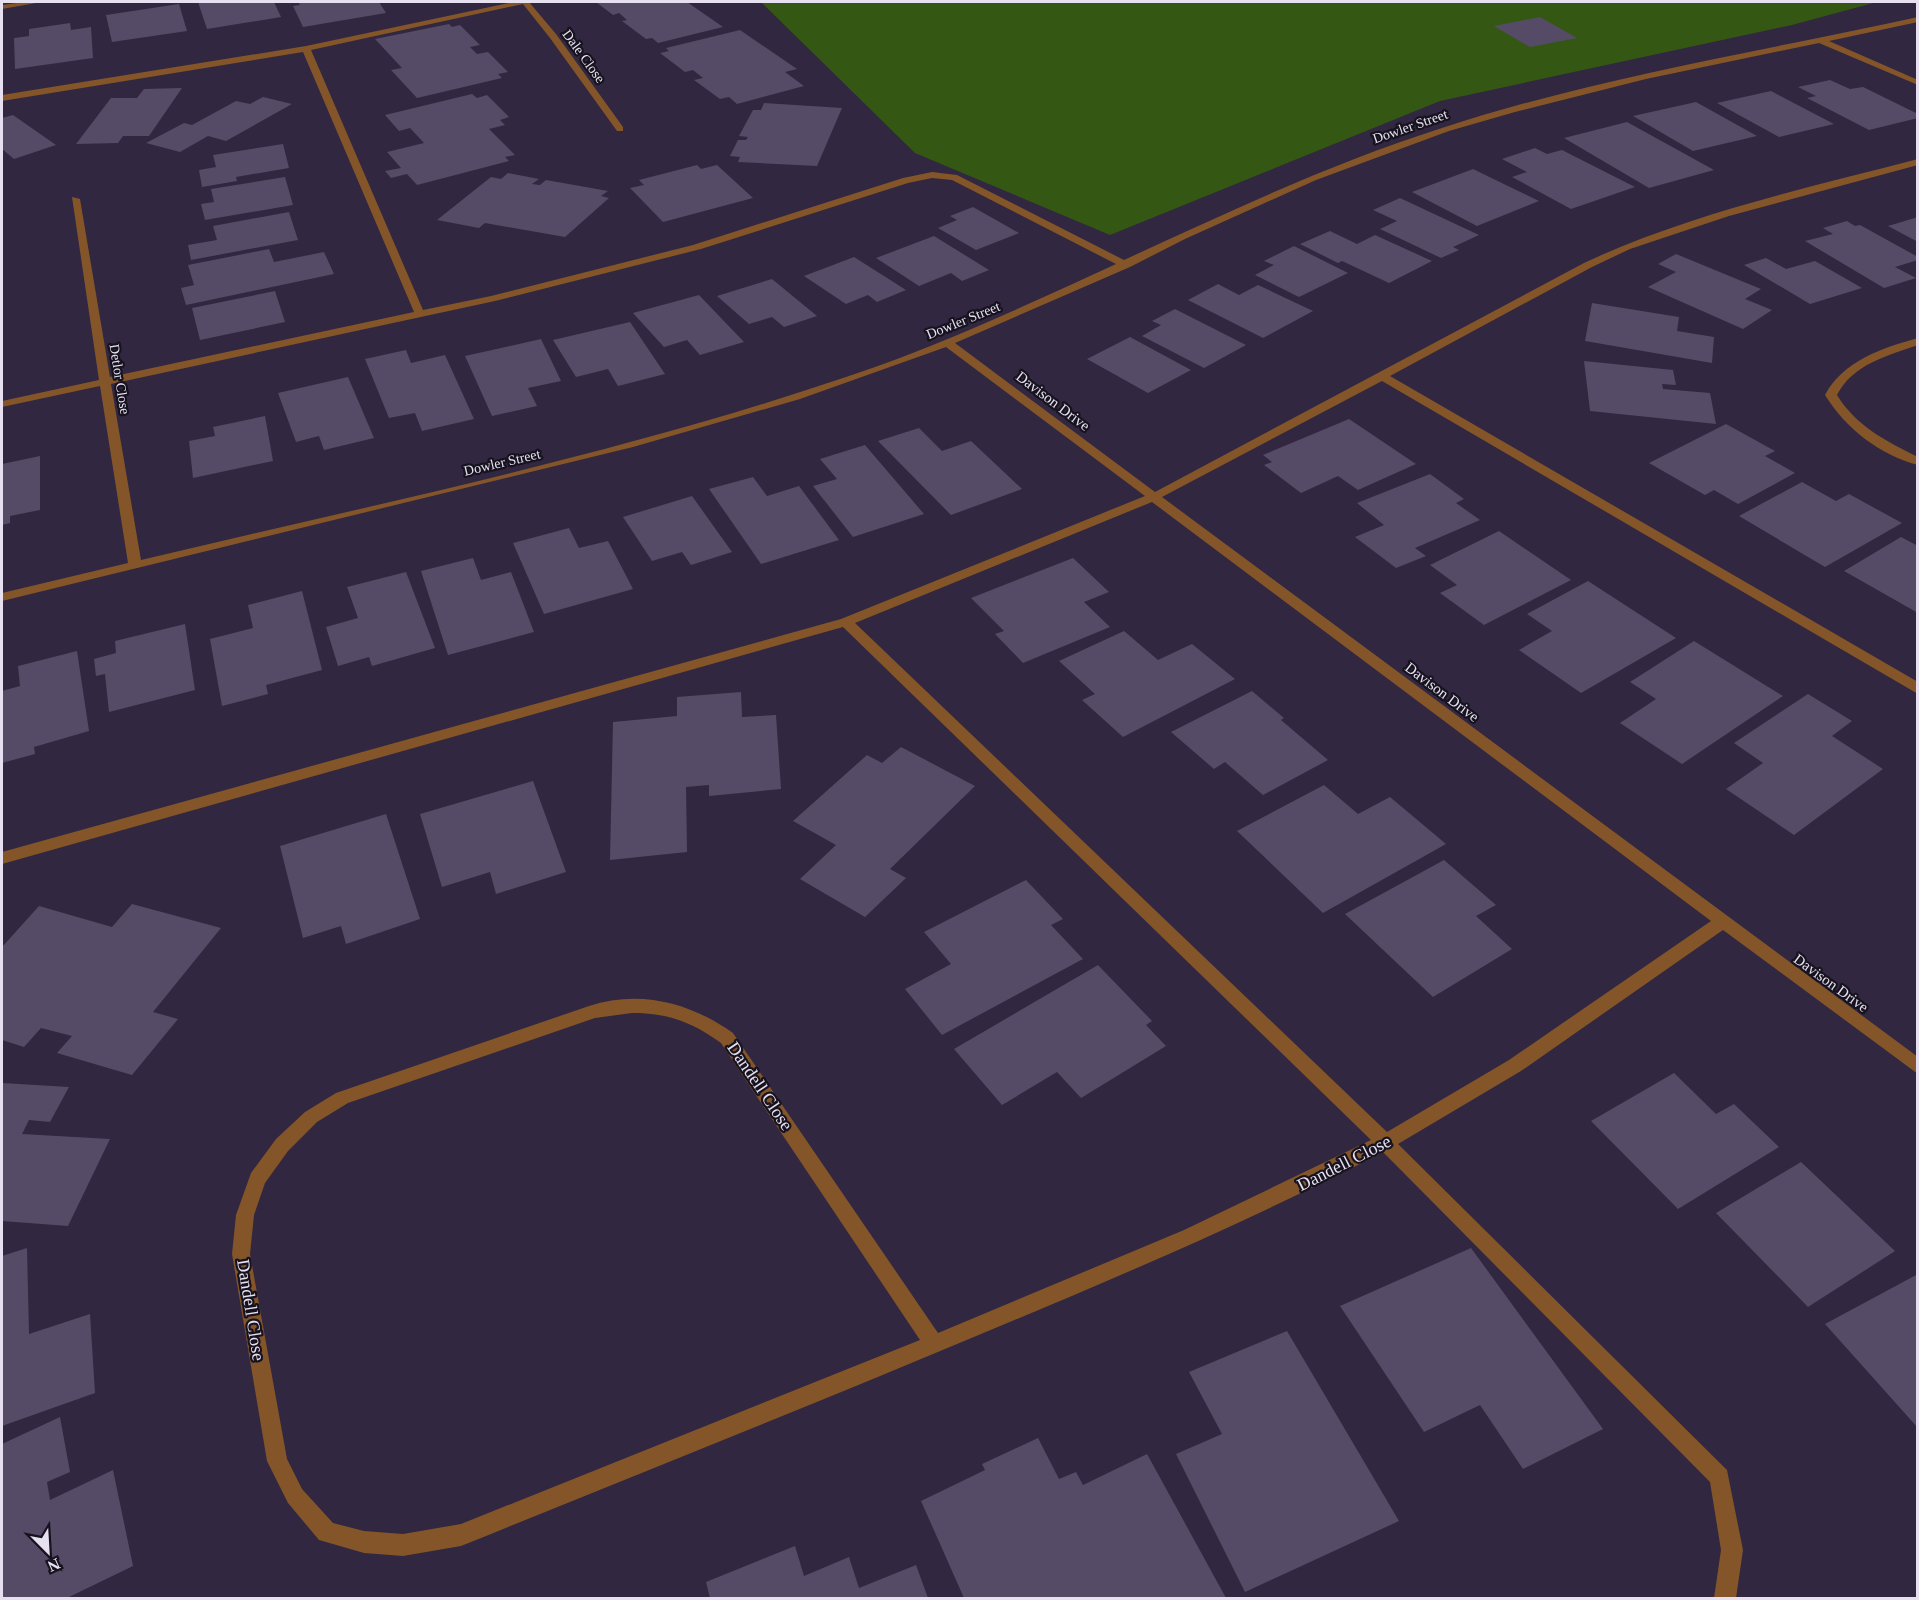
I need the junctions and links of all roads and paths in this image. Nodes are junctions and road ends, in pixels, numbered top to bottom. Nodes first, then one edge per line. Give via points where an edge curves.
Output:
1 (34, 2) edge
2 (524, 2) edge
3 (2, 7) edge
4 (1917, 19) edge
5 (1819, 40) junction
6 (306, 49) junction
7 (1917, 83) edge
8 (2, 98) edge
9 (620, 129) dead end
10 (1917, 162) edge
11 (75, 199) dead end
12 (1126, 265) junction
13 (420, 315) junction
14 (1917, 341) edge
15 (947, 343) junction
16 (1382, 376) junction
17 (105, 382) junction
18 (2, 404) edge
19 (1917, 462) edge
20 (1154, 497) junction
21 (135, 565) junction
22 (2, 597) edge
23 (846, 622) junction
24 (1917, 689) edge
25 (2, 858) edge
26 (1722, 922) junction
27 (1917, 1067) edge
28 (1385, 1142) junction
29 (934, 1344) junction
30 (1725, 1599) edge

1 - 3 street
2 - 6 street
2 - 9 street, Dale Close
4 - 5 street, Dowler Street
5 - 7 street
5 - 12 street, Dowler Street via 1557,97 1437,132 1332,171
6 - 8 street
6 - 13 street
10 - 16 street via 1726,214 1626,247
11 - 17 street, Detlor Close
12 - 13 street via 954,177 932,174 856,194 698,248
12 - 15 street, Dowler Street
13 - 17 street
14 - 19 street via 1842,376 1831,395 1848,422
15 - 20 street, Davison Drive
15 - 21 street, Dowler Street via 815,391 646,442
16 - 20 street
16 - 24 street
17 - 18 street
17 - 21 street, Detlor Close
20 - 23 street
20 - 26 street, Davison Drive
21 - 22 street, Dowler Street
23 - 25 street
23 - 28 street
26 - 27 street, Davison Drive
26 - 28 street, Dandell Close via 1529,1059
28 - 29 street, Dandell Close via 1178,1244
28 - 30 street via 1720,1477 1732,1550
29 - 29 street, Dandell Close via 727,1038 706,1021 674,1009 636,1004 595,1011 342,1098 311,1117 282,1145 257,1179 245,1215 242,1254 277,1461 295,1496 327,1532 364,1542 402,1545 461,1535

